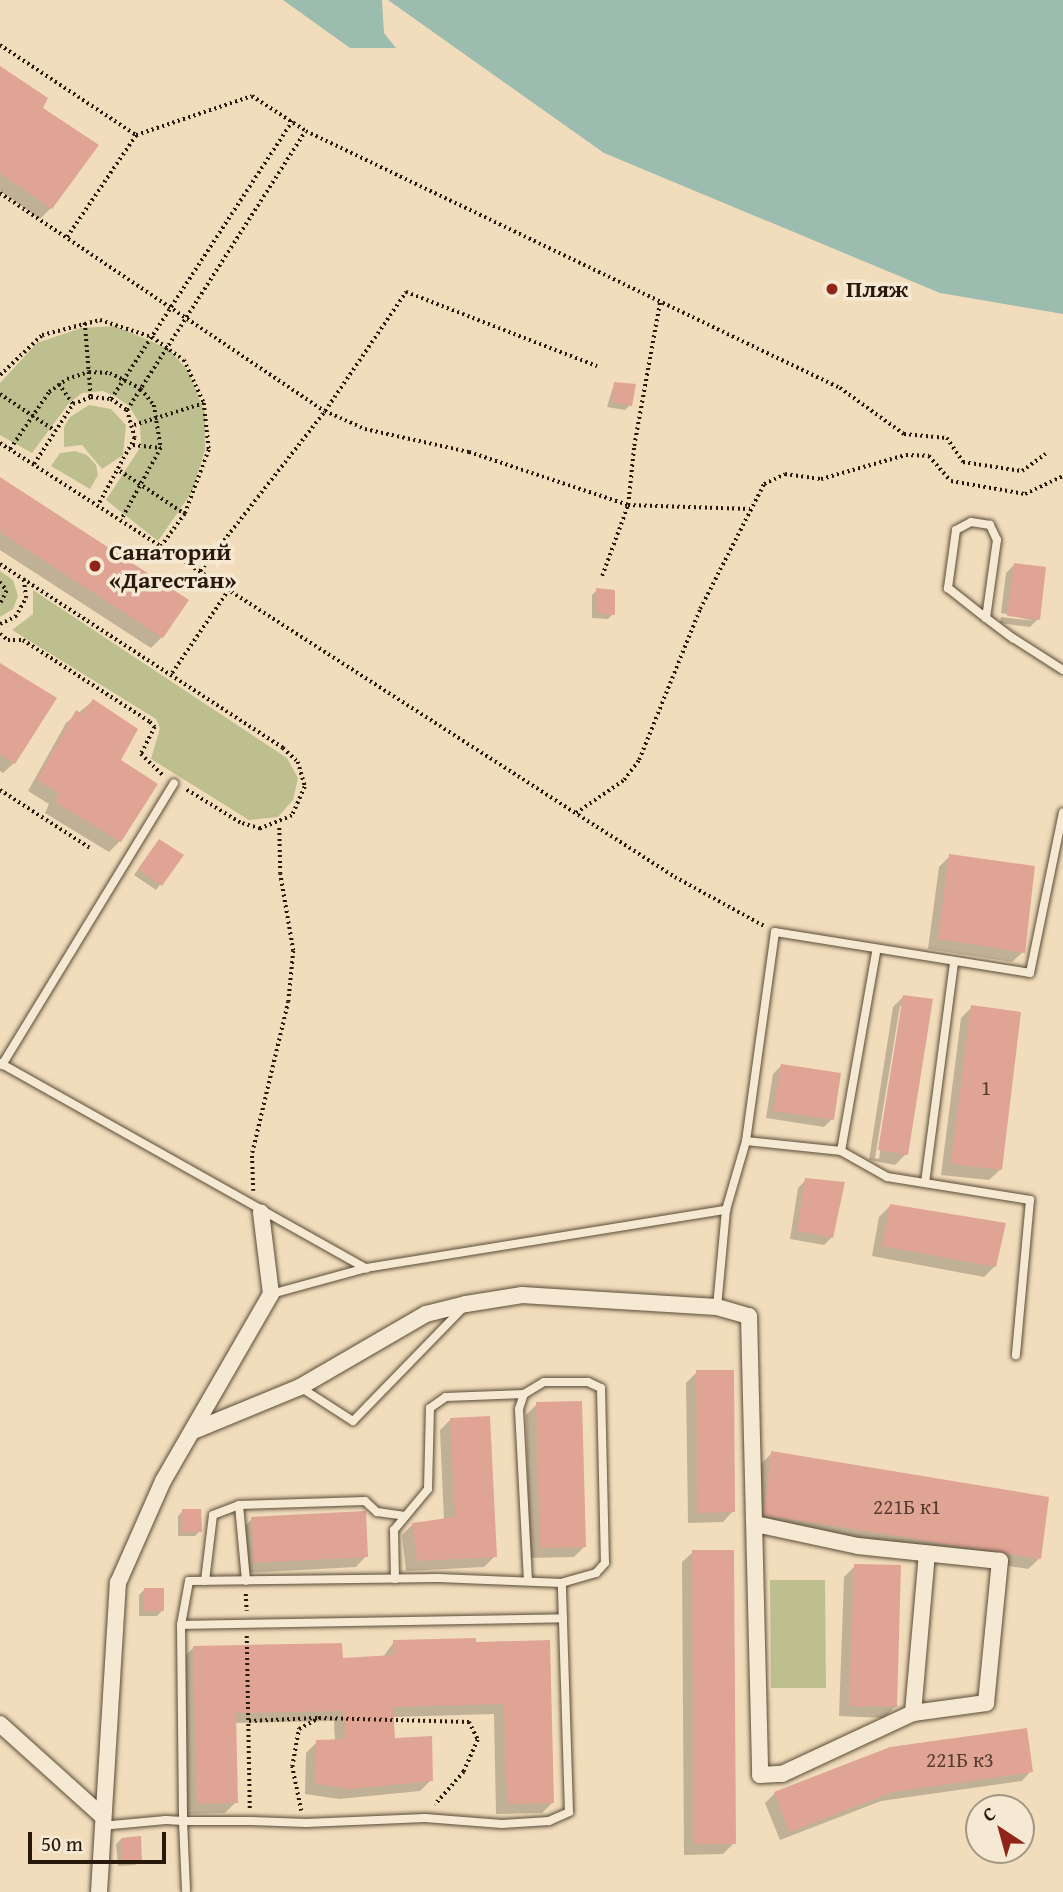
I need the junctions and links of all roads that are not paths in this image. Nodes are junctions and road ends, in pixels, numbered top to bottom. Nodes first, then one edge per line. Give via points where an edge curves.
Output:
1 (986, 618) junction
2 (1063, 670) edge
3 (174, 783) road end
4 (1063, 812) edge
5 (876, 951) junction
6 (954, 962) junction
7 (1, 1064) edge
8 (746, 1142) junction
9 (841, 1151) junction
10 (925, 1183) junction
11 (726, 1210) junction
12 (261, 1213) junction
13 (366, 1268) junction
14 (271, 1294) junction
15 (466, 1304) junction
16 (717, 1307) junction
17 (1016, 1355) dead end
18 (300, 1387) junction
19 (524, 1394) junction
20 (193, 1431) junction
21 (239, 1504) junction
22 (405, 1516) junction
23 (755, 1524) junction
24 (926, 1554) junction
25 (395, 1579) junction
26 (205, 1581) junction
27 (246, 1581) junction
28 (528, 1581) junction
29 (562, 1583) junction
30 (563, 1618) junction
31 (181, 1625) junction
32 (913, 1713) junction
33 (0, 1724) edge
34 (100, 1821) junction
35 (183, 1821) junction
36 (186, 1889) dead end
37 (99, 1892) edge

1 - 1 lane via 948,588 956,530 971,522 989,525 997,540
1 - 2 lane
3 - 7 lane
4 - 6 lane via 1030,973
5 - 6 lane
5 - 8 lane via 775,932
5 - 9 lane
6 - 10 lane
7 - 12 lane
8 - 9 lane
8 - 11 lane
9 - 10 lane via 887,1177
10 - 17 lane via 1030,1199
11 - 13 lane
11 - 16 lane
12 - 13 lane
12 - 14 street
13 - 14 lane
14 - 20 street
15 - 16 street via 522,1295
15 - 18 street via 426,1314
15 - 18 lane via 353,1421
16 - 23 street via 749,1317
18 - 20 street
19 - 22 lane via 446,1397 430,1408 428,1489
19 - 28 lane via 519,1409
19 - 29 lane via 544,1382 588,1382 601,1388 605,1563 596,1573
20 - 34 street via 163,1481 118,1583
21 - 22 lane via 365,1501 377,1512
21 - 26 lane via 213,1515
21 - 27 lane
22 - 25 lane via 394,1530
23 - 24 street via 858,1546
23 - 32 street via 760,1775 782,1774
24 - 32 street
24 - 32 street via 1000,1561 986,1703
25 - 27 lane
25 - 28 lane
26 - 27 lane
26 - 31 lane via 188,1581
28 - 29 lane
29 - 30 lane
30 - 31 lane
30 - 35 lane via 569,1812 549,1821 502,1824 425,1818 306,1823
31 - 35 lane
33 - 34 street
34 - 35 lane
34 - 37 street
35 - 36 lane

